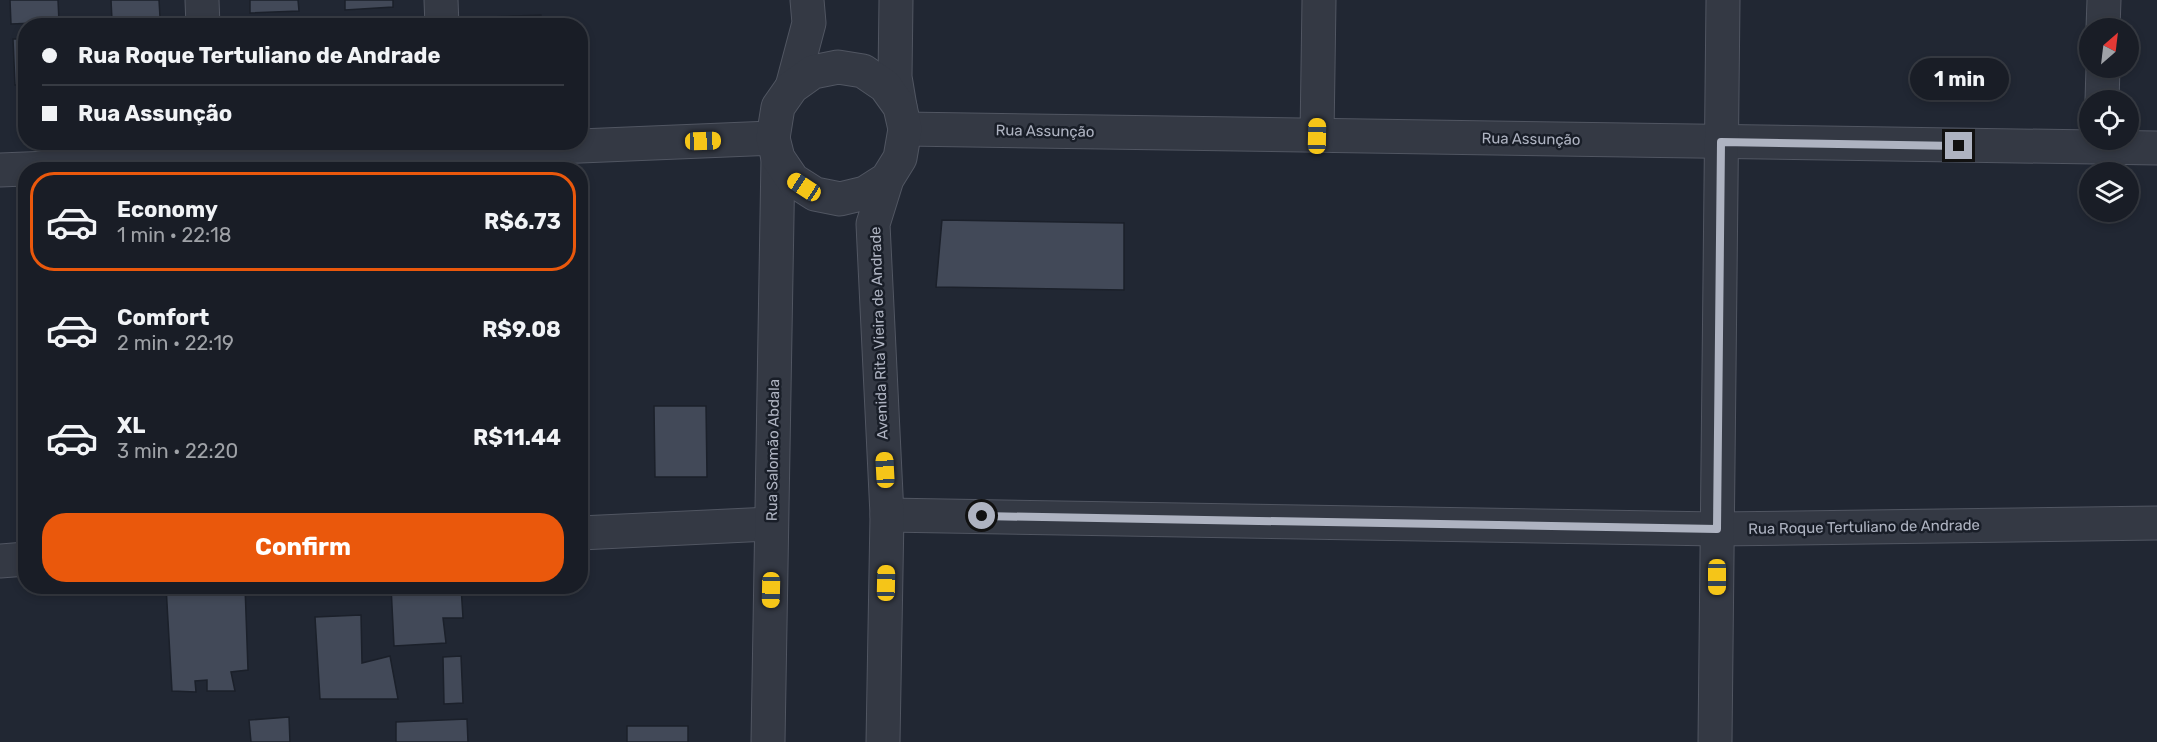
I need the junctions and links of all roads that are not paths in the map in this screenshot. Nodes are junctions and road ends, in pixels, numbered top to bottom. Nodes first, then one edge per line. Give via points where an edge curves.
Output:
1 (202, 0) edge
2 (441, 0) edge
3 (807, 0) edge
4 (896, 0) edge
5 (1319, 0) edge
6 (1723, 0) edge
7 (2104, 0) edge
8 (203, 18) edge
9 (442, 18) edge
10 (2103, 18) edge
11 (792, 87) junction
12 (902, 118) junction
13 (1317, 136) junction
14 (1721, 142) junction
15 (2079, 144) edge
16 (2139, 147) edge
17 (775, 148) junction
18 (2157, 148) edge
19 (282, 162) edge
20 (18, 169) edge
21 (0, 170) edge
22 (886, 179) junction
23 (887, 515) junction
24 (2157, 523) edge
25 (771, 524) junction
26 (1717, 529) junction
27 (588, 533) edge
28 (18, 560) edge
29 (0, 561) edge
30 (768, 742) edge
31 (883, 742) edge
32 (1715, 742) edge

1 - 8 street
2 - 9 street
3 - 11 street via 809,23
4 - 12 street via 895,76
5 - 13 street
6 - 14 street
7 - 10 street
11 - 12 street via 813,72 838,67 863,71 885,86
11 - 17 street via 778,107
12 - 13 street, Rua Assunção
12 - 22 street via 900,158
13 - 14 street, Rua Assunção
14 - 15 street, Rua Assunção
14 - 26 street
16 - 18 street, Rua Assunção
17 - 19 street
17 - 22 street via 793,180 815,194 840,199 865,194
17 - 25 street, Rua Salomão Abdala
20 - 21 street
22 - 23 street, Avenida Rita Vieira de Andrade via 873,224
23 - 26 street, Rua Roque Tertuliano de Andrade
23 - 31 street, Avenida Rita Vieira de Andrade
24 - 26 street, Rua Roque Tertuliano de Andrade
25 - 27 street
25 - 30 street, Rua Salomão Abdala
26 - 32 street
28 - 29 street

